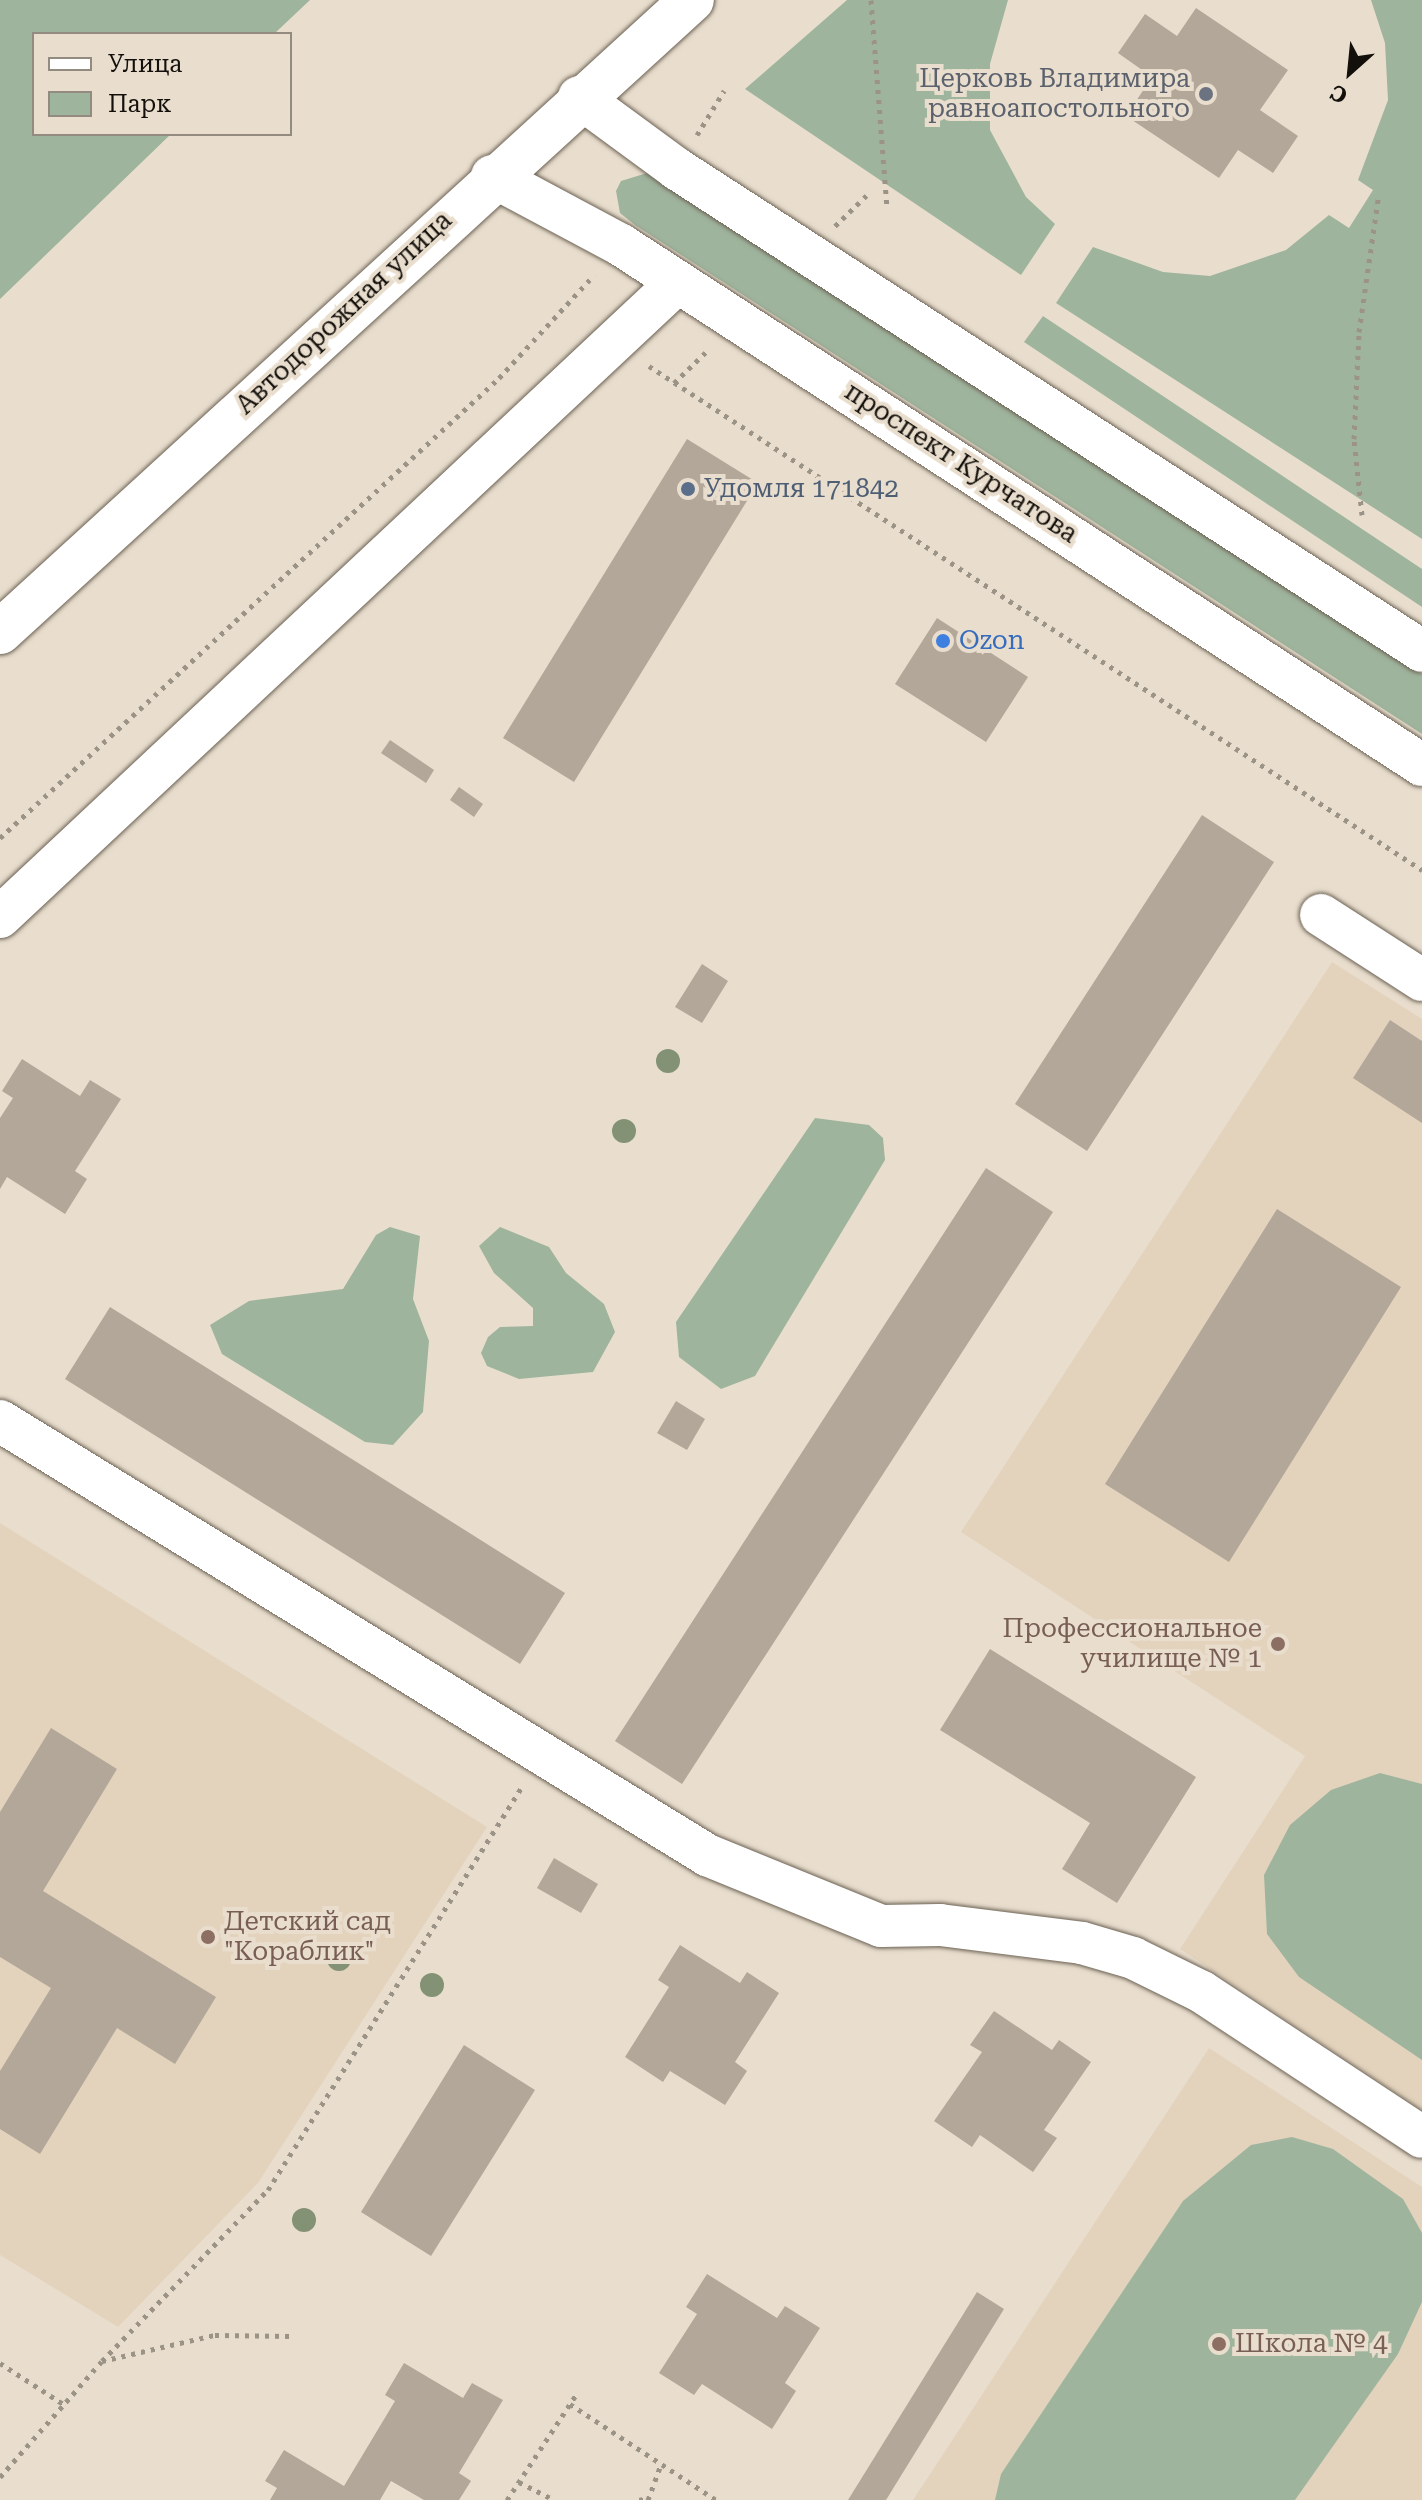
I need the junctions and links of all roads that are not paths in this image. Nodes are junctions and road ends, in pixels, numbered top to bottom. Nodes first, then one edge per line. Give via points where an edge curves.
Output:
1 (692, 0) edge
2 (579, 97) junction
3 (492, 176) junction
4 (677, 283) junction
5 (0, 632) edge
6 (1422, 651) edge
7 (1422, 765) edge
8 (1321, 915) dead end
9 (0, 917) edge
10 (1422, 980) edge
11 (0, 1421) edge
12 (1422, 2137) edge

1 - 2 main road, Автодорожная улица
2 - 3 main road, Автодорожная улица
2 - 6 street via 677,169
3 - 4 street, проспект Курчатова via 621,245
3 - 5 main road, Автодорожная улица
4 - 7 street, проспект Курчатова
4 - 9 street
8 - 10 street
11 - 12 street via 539,1759 707,1855 881,1926 1003,1933 1133,1958 1202,1992

